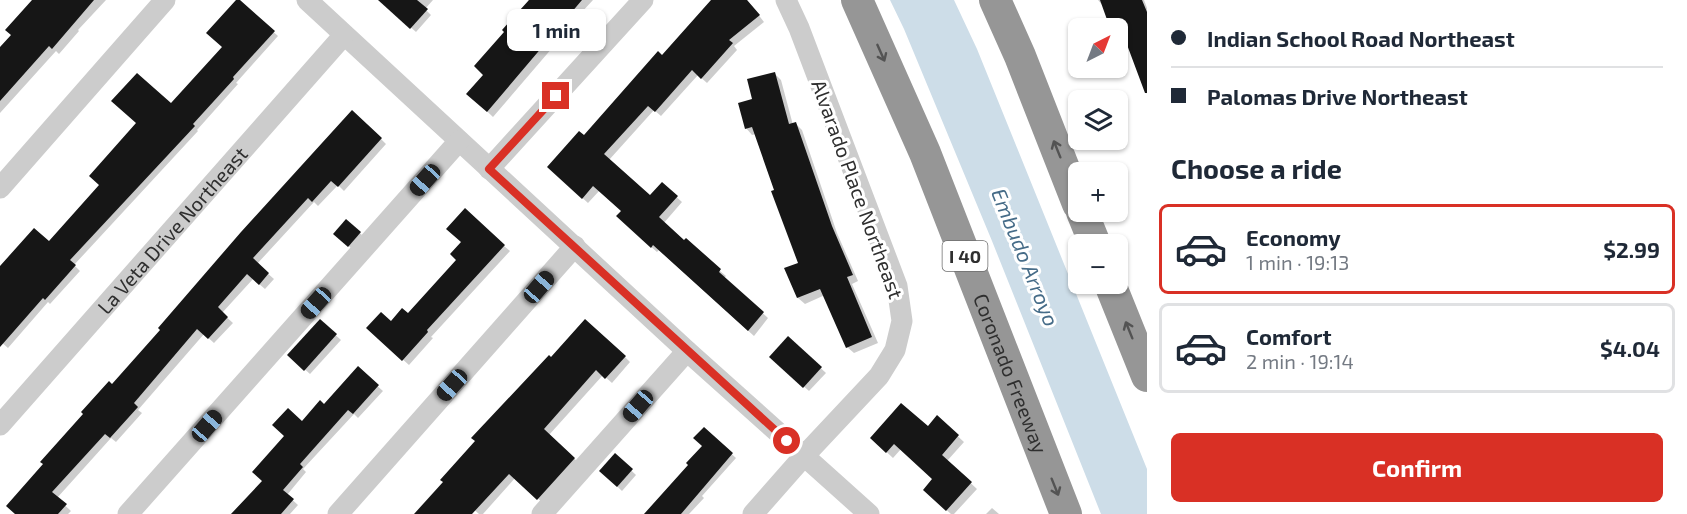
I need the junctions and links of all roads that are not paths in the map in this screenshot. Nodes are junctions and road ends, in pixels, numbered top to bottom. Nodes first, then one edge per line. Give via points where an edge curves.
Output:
1 (165, 0) edge
2 (306, 0) edge
3 (643, 0) edge
4 (786, 0) edge
5 (857, 0) edge
6 (995, 0) edge
7 (344, 35) junction
8 (459, 141) junction
9 (489, 169) junction
10 (1068, 178) edge
11 (0, 188) edge
12 (575, 246) junction
13 (1114, 294) edge
14 (687, 351) junction
15 (1147, 376) edge
16 (0, 425) edge
17 (804, 456) junction
18 (128, 514) edge
19 (338, 514) edge
20 (542, 514) edge
21 (753, 514) edge
22 (869, 514) edge
23 (1066, 514) edge

1 - 11 street
2 - 7 street
3 - 9 street
4 - 17 street, Alvarado Place Northeast via 897,286 902,321 895,350 879,376
5 -> 23 highway, Coronado Freeway / I 40 via 925,153
10 -> 6 highway
7 - 8 street
7 - 16 street, La Veta Drive Northeast
8 - 9 street
8 - 18 street
9 - 12 street
12 - 14 street
12 - 19 street
15 -> 13 highway
14 - 17 street
14 - 20 street
17 - 21 street, Alvarado Place Northeast
17 - 22 street

